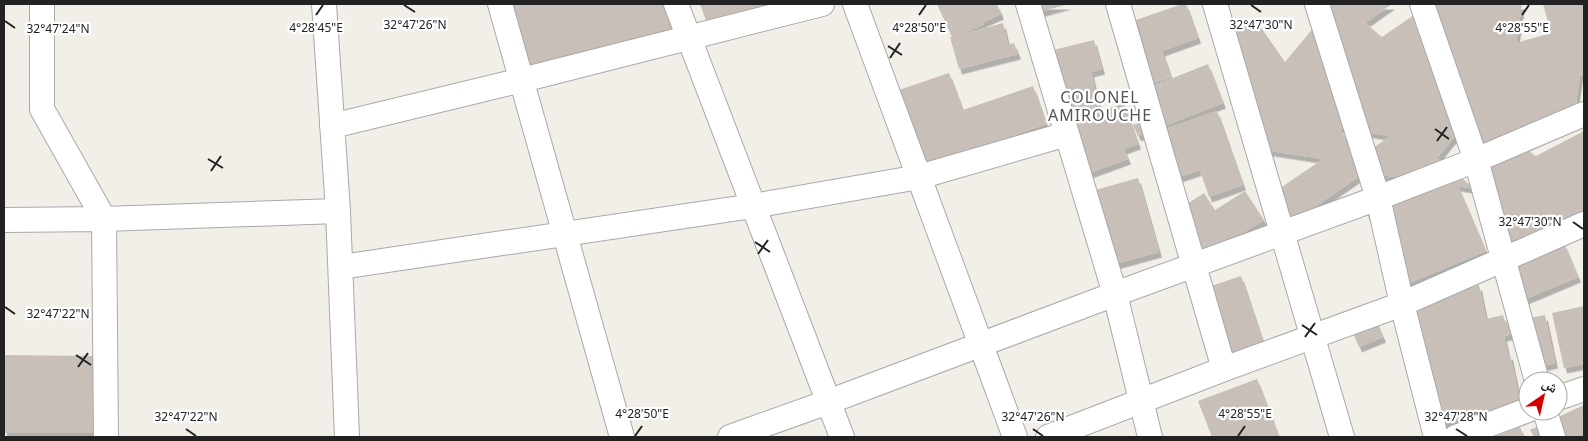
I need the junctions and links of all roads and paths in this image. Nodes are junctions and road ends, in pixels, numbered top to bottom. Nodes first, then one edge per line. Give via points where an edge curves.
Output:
1 (42, 4) edge
2 (324, 4) edge
3 (500, 4) edge
4 (676, 4) edge
5 (822, 4) edge
6 (855, 4) edge
7 (1028, 4) edge
8 (1118, 4) edge
9 (1215, 4) edge
10 (1317, 4) edge
11 (1422, 4) edge
12 (689, 38) junction
13 (522, 80) junction
14 (1584, 114) edge
15 (332, 126) junction
16 (1068, 134) junction
17 (1476, 160) junction
18 (919, 177) junction
19 (1378, 198) junction
20 (753, 206) junction
21 (338, 211) junction
22 (104, 219) junction
23 (4, 220) edge
24 (1584, 224) edge
25 (1282, 233) junction
26 (565, 234) junction
27 (1504, 260) junction
28 (1194, 265) junction
29 (341, 267) junction
30 (1115, 294) junction
31 (1402, 304) junction
32 (1312, 337) junction
33 (980, 345) junction
34 (1224, 370) junction
35 (1534, 371) edge
36 (1584, 389) edge
37 (1568, 395) edge
38 (1142, 401) junction
39 (828, 402) junction
40 (1518, 414) edge
41 (1548, 421) edge
42 (106, 437) edge
43 (347, 437) edge
44 (622, 437) edge
45 (730, 437) edge
46 (842, 437) edge
47 (1015, 437) edge
48 (1048, 437) edge
49 (1150, 437) edge
50 (1342, 437) edge
51 (1436, 437) edge
52 (1456, 437) edge
53 (1553, 437) edge

1 - 22 street via 42,109
2 - 15 street
3 - 13 street
4 - 12 street
5 - 12 street
6 - 18 street
7 - 16 street
8 - 28 street
9 - 25 street
10 - 19 street
11 - 17 street
12 - 13 street
12 - 20 street
13 - 15 street
13 - 26 street
14 - 17 street
15 - 21 street
16 - 18 street
16 - 30 street
17 - 19 street
17 - 27 street
18 - 20 street
18 - 33 street
19 - 25 street
19 - 31 street
20 - 26 street
20 - 39 street
21 - 22 street
21 - 29 street
22 - 23 street
22 - 42 street
24 - 27 street
25 - 28 street
25 - 32 street
26 - 29 street
26 - 44 street
27 - 31 street
27 - 35 street
28 - 30 street
28 - 34 street
29 - 43 street
30 - 33 street
30 - 38 street
31 - 32 street
31 - 51 street
32 - 34 street
32 - 50 street
33 - 39 street
33 - 47 street
34 - 38 street
36 - 37 street
38 - 48 street
38 - 49 street
39 - 45 street
39 - 46 street
40 - 52 street
41 - 53 street

